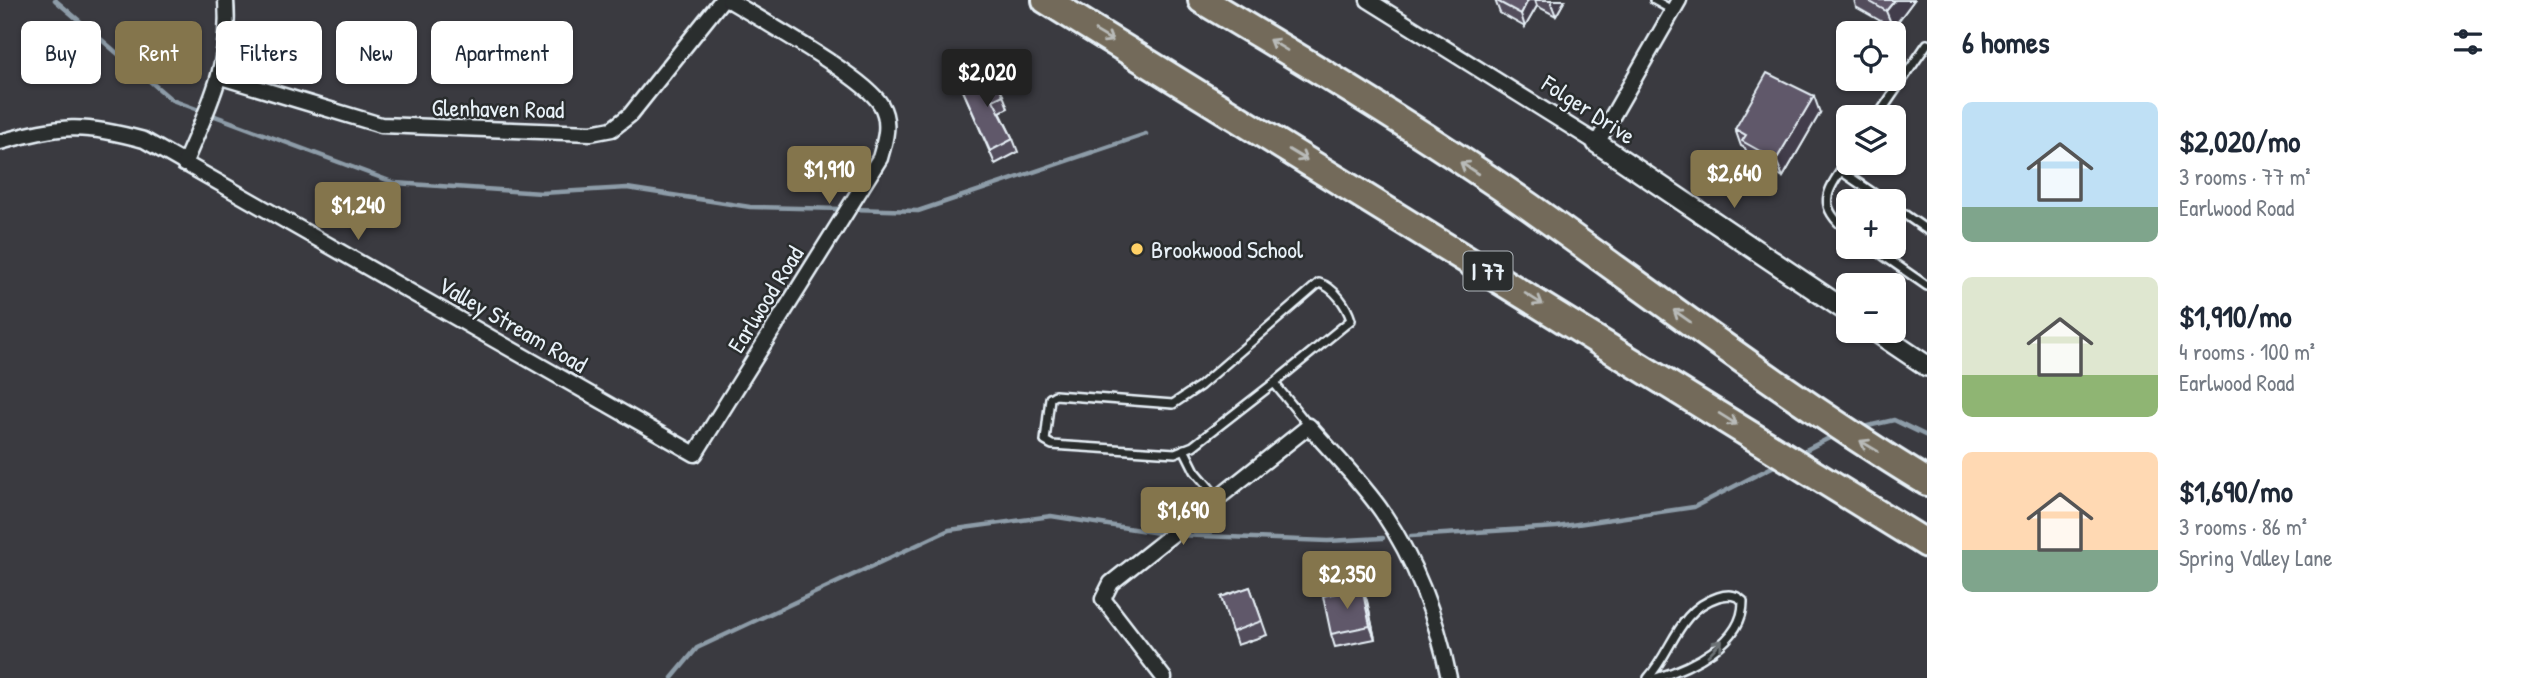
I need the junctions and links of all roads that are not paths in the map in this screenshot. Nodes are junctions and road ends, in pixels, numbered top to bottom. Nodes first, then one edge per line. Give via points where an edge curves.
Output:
1 (226, 0) edge
2 (722, 0) edge
3 (729, 0) edge
4 (1046, 0) edge
5 (1202, 0) edge
6 (1368, 0) edge
7 (1654, 0) edge
8 (1676, 5) edge
9 (228, 21) edge
10 (1927, 44) edge
11 (218, 84) edge
12 (244, 84) edge
13 (1885, 105) edge
14 (0, 142) edge
15 (1597, 143) junction
16 (184, 164) junction
17 (1839, 175) edge
18 (1847, 175) edge
19 (1867, 189) edge
20 (1906, 215) edge
21 (1836, 221) edge
22 (1927, 230) edge
23 (1888, 259) edge
24 (1927, 286) edge
25 (1836, 304) edge
26 (1893, 343) edge
27 (1927, 366) edge
28 (1274, 383) junction
29 (1309, 426) junction
30 (1184, 449) junction
31 (695, 454) joint
32 (1927, 482) edge
33 (1218, 498) junction
34 (1927, 544) edge
35 (1164, 678) edge
36 (1449, 678) edge
37 (1648, 678) edge
38 (1656, 678) edge

1 - 9 street
2 - 12 street, Glenhaven Road via 630,115 612,128 591,133 381,125
3 - 31 street, Earlwood Road via 864,86 882,106 888,132 880,158
4 -> 34 highway, I 77
32 -> 5 highway via 1843,431 1527,205
6 - 15 street, Folger Drive
7 - 8 lane
8 - 15 street
10 - 13 lane
11 - 16 street
14 - 16 street, Valley Stream Road via 51,128 98,128 144,140
15 - 25 street, Folger Drive
16 - 31 street, Valley Stream Road
17 - 21 lane via 1826,200
18 - 19 lane
20 - 22 lane
23 - 24 lane
26 - 27 street
28 - 29 lane
28 - 30 lane
28 - 30 lane via 1351,320 1327,285 1319,283 1173,404 1050,398 1045,441 1052,444 1175,453
29 - 33 street
29 - 36 street via 1382,512 1416,571 1440,636
30 - 33 lane via 1195,471
33 - 35 street via 1111,583 1103,599
38 -> 37 lane via 1702,661 1741,618 1743,601 1731,594 1700,605 1680,626

